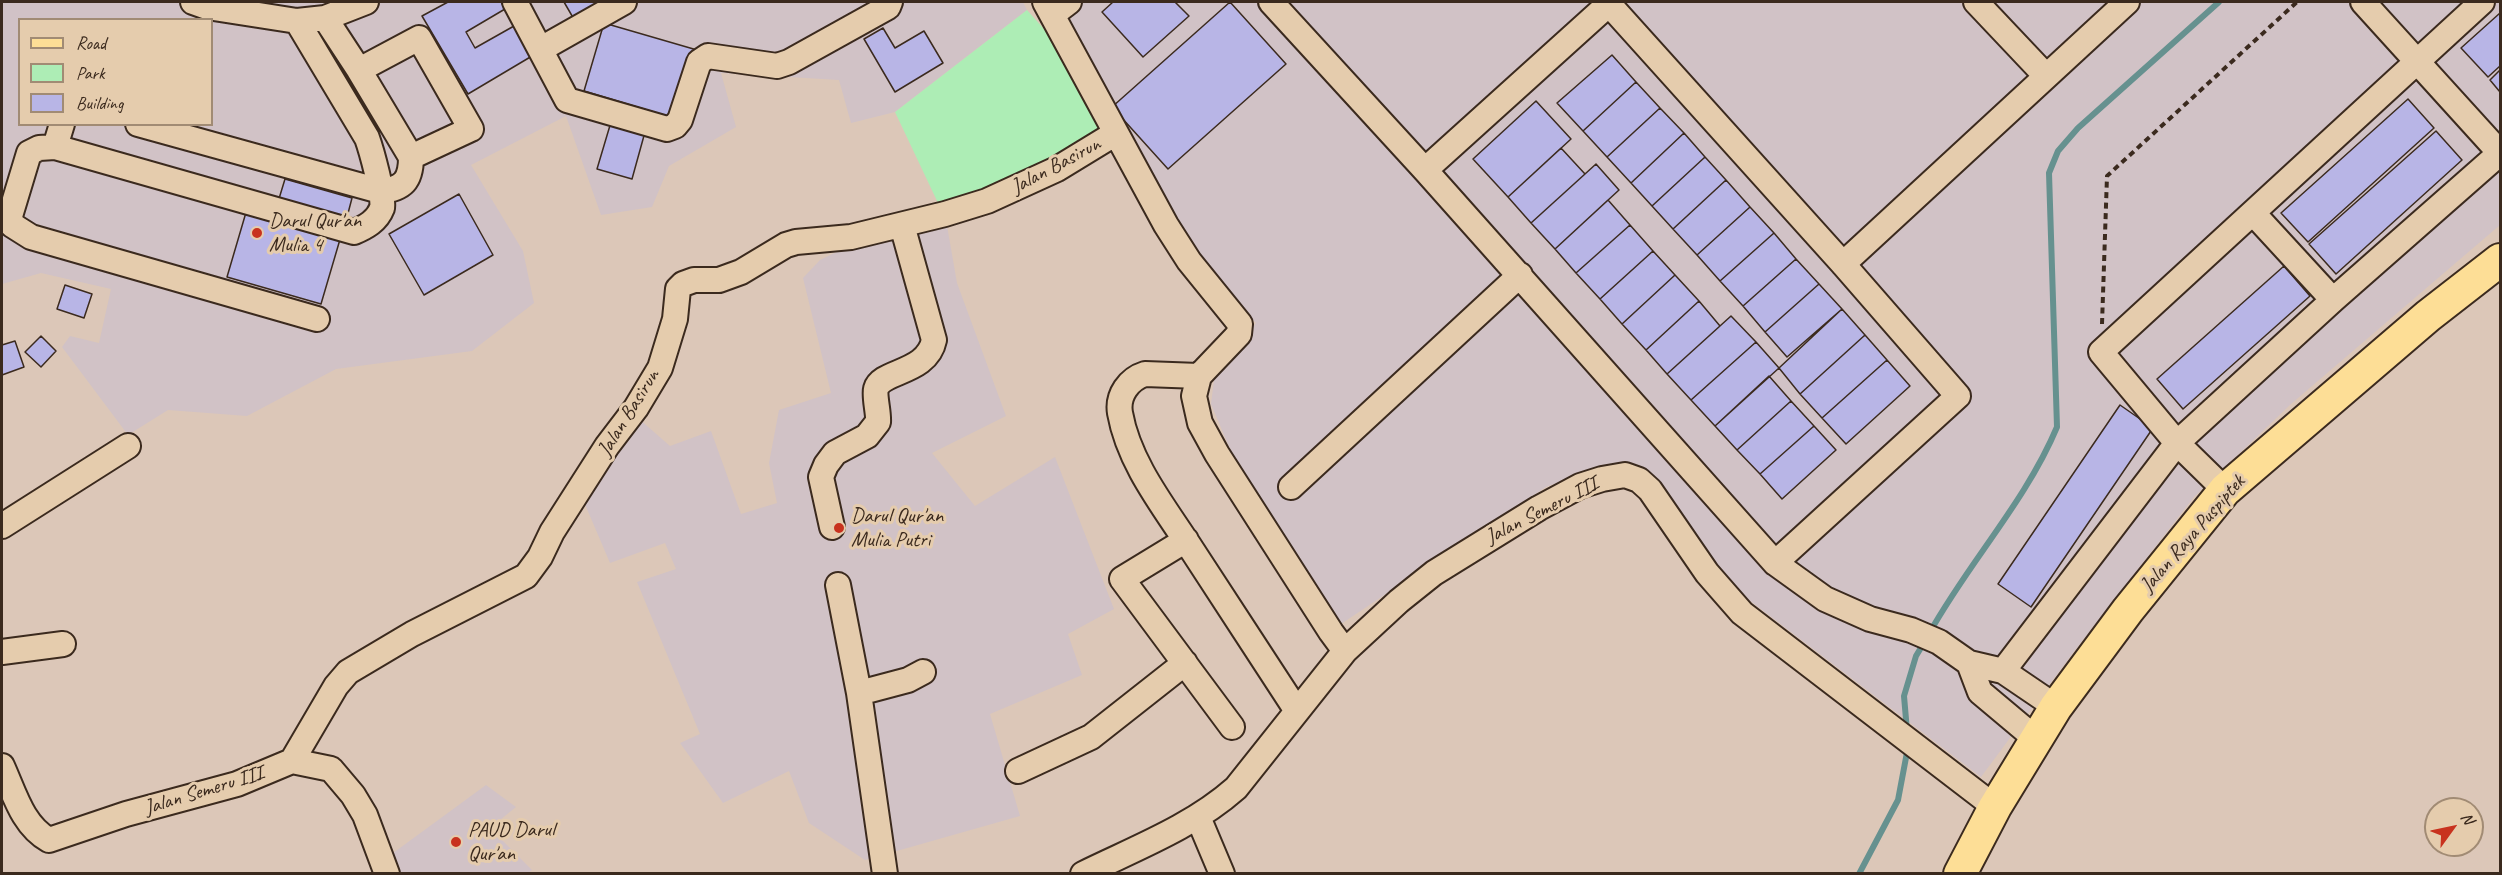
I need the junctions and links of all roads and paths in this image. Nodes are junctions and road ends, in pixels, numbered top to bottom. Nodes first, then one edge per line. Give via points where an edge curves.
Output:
1 (193, 2) edge
2 (366, 2) edge
3 (624, 2) edge
4 (890, 2) edge
5 (1271, 2) edge
6 (1609, 2) edge
7 (1976, 2) edge
8 (2127, 2) edge
9 (2297, 2) edge
10 (2363, 2) edge
11 (2482, 2) edge
12 (522, 4) edge
13 (1056, 6) edge
14 (325, 18) junction
15 (297, 21) junction
16 (542, 49) junction
17 (2417, 62) junction
18 (359, 70) junction
19 (2046, 76) junction
20 (145, 126) edge
21 (1116, 133) junction
22 (58, 136) edge
23 (2500, 153) edge
24 (411, 157) junction
25 (1425, 170) junction
26 (380, 191) junction
27 (2253, 213) junction
28 (902, 225) junction
29 (2500, 260) edge
30 (1843, 264) junction
31 (1520, 275) junction
32 (2333, 300) junction
33 (317, 319) dead end
34 (2101, 352) junction
35 (1199, 376) junction
36 (2177, 443) junction
37 (128, 446) dead end
38 (1291, 487) dead end
39 (2224, 490) junction
40 (2, 526) edge
41 (832, 527) dead end
42 (1186, 540) junction
43 (1775, 563) junction
44 (838, 585) dead end
45 (63, 644) dead end
46 (1346, 651) junction
47 (2, 652) edge
48 (1185, 663) junction
49 (1969, 663) junction
50 (2003, 671) junction
51 (923, 672) dead end
52 (859, 693) junction
53 (2056, 707) junction
54 (1297, 711) junction
55 (1232, 727) dead end
56 (2036, 739) junction
57 (292, 761) junction
58 (2, 766) edge
59 (1018, 771) dead end
60 (1995, 807) junction
61 (1198, 817) junction
62 (387, 873) edge
63 (885, 873) edge
64 (1083, 873) edge
65 (1222, 873) edge
66 (1960, 873) edge

1 - 15 street
2 - 14 street
3 - 16 street
4 - 16 street via 888,7 777,66 708,56 699,62 680,120 667,129 567,100
5 - 25 street
6 - 25 street
6 - 30 street
7 - 19 street
8 - 19 street
9 - 34 path via 2107,176
10 - 17 street
11 - 17 street
12 - 16 street
13 - 21 street
14 - 15 street
14 - 18 street
15 - 26 street via 367,138
17 - 23 street
17 - 27 street
18 - 24 street
18 - 24 street via 419,38 471,129
19 - 30 street
20 - 26 street
21 - 28 street, Jalan Basirun via 1027,184 976,204
21 - 35 street via 1188,261 1240,324 1239,334
22 - 26 street via 354,232 378,216 383,205
22 - 33 street via 29,153 10,216 12,225 31,237
23 - 32 street
24 - 26 street via 411,172 404,183
25 - 31 street
27 - 32 street
27 - 34 street
28 - 41 street via 934,340 932,349 922,362 881,382 876,390 878,422 867,436 835,453 826,465 821,477
28 - 57 street, Jalan Basirun via 850,237 796,242 741,272 719,280 683,284 677,293 675,319 660,368 526,576 412,634 348,672
29 - 39 main road, Jalan Raya Puspiptek via 2428,316
30 - 43 street via 1958,396
31 - 38 street
31 - 43 street
32 - 36 street
34 - 36 street
35 - 42 street via 1138,376 1125,389 1120,406 1131,447 1152,489
35 - 46 street via 1194,396 1208,438
36 - 39 street
36 - 50 street
37 - 40 street
39 - 53 main road, Jalan Raya Puspiptek
42 - 48 street via 1122,579
42 - 54 street
43 - 49 street via 1825,599 1939,642
44 - 52 street
45 - 47 street
46 - 54 street, Jalan Semeru III
46 - 60 street, Jalan Semeru III via 1400,600 1458,556 1580,486 1625,475 1650,490 1707,573 1742,612
48 - 55 street
48 - 59 street via 1091,737
49 - 50 street
49 - 56 street via 1980,692
50 - 53 street
51 - 52 street
52 - 63 street
53 - 56 main road, Jalan Raya Puspiptek
54 - 61 street, Jalan Semeru III via 1236,788
56 - 60 main road, Jalan Raya Puspiptek
57 - 58 street, Jalan Semeru III via 237,784 49,840 27,822
57 - 62 street via 331,769 365,815
60 - 66 main road, Jalan Raya Puspiptek
61 - 64 street, Jalan Semeru III
61 - 65 street

